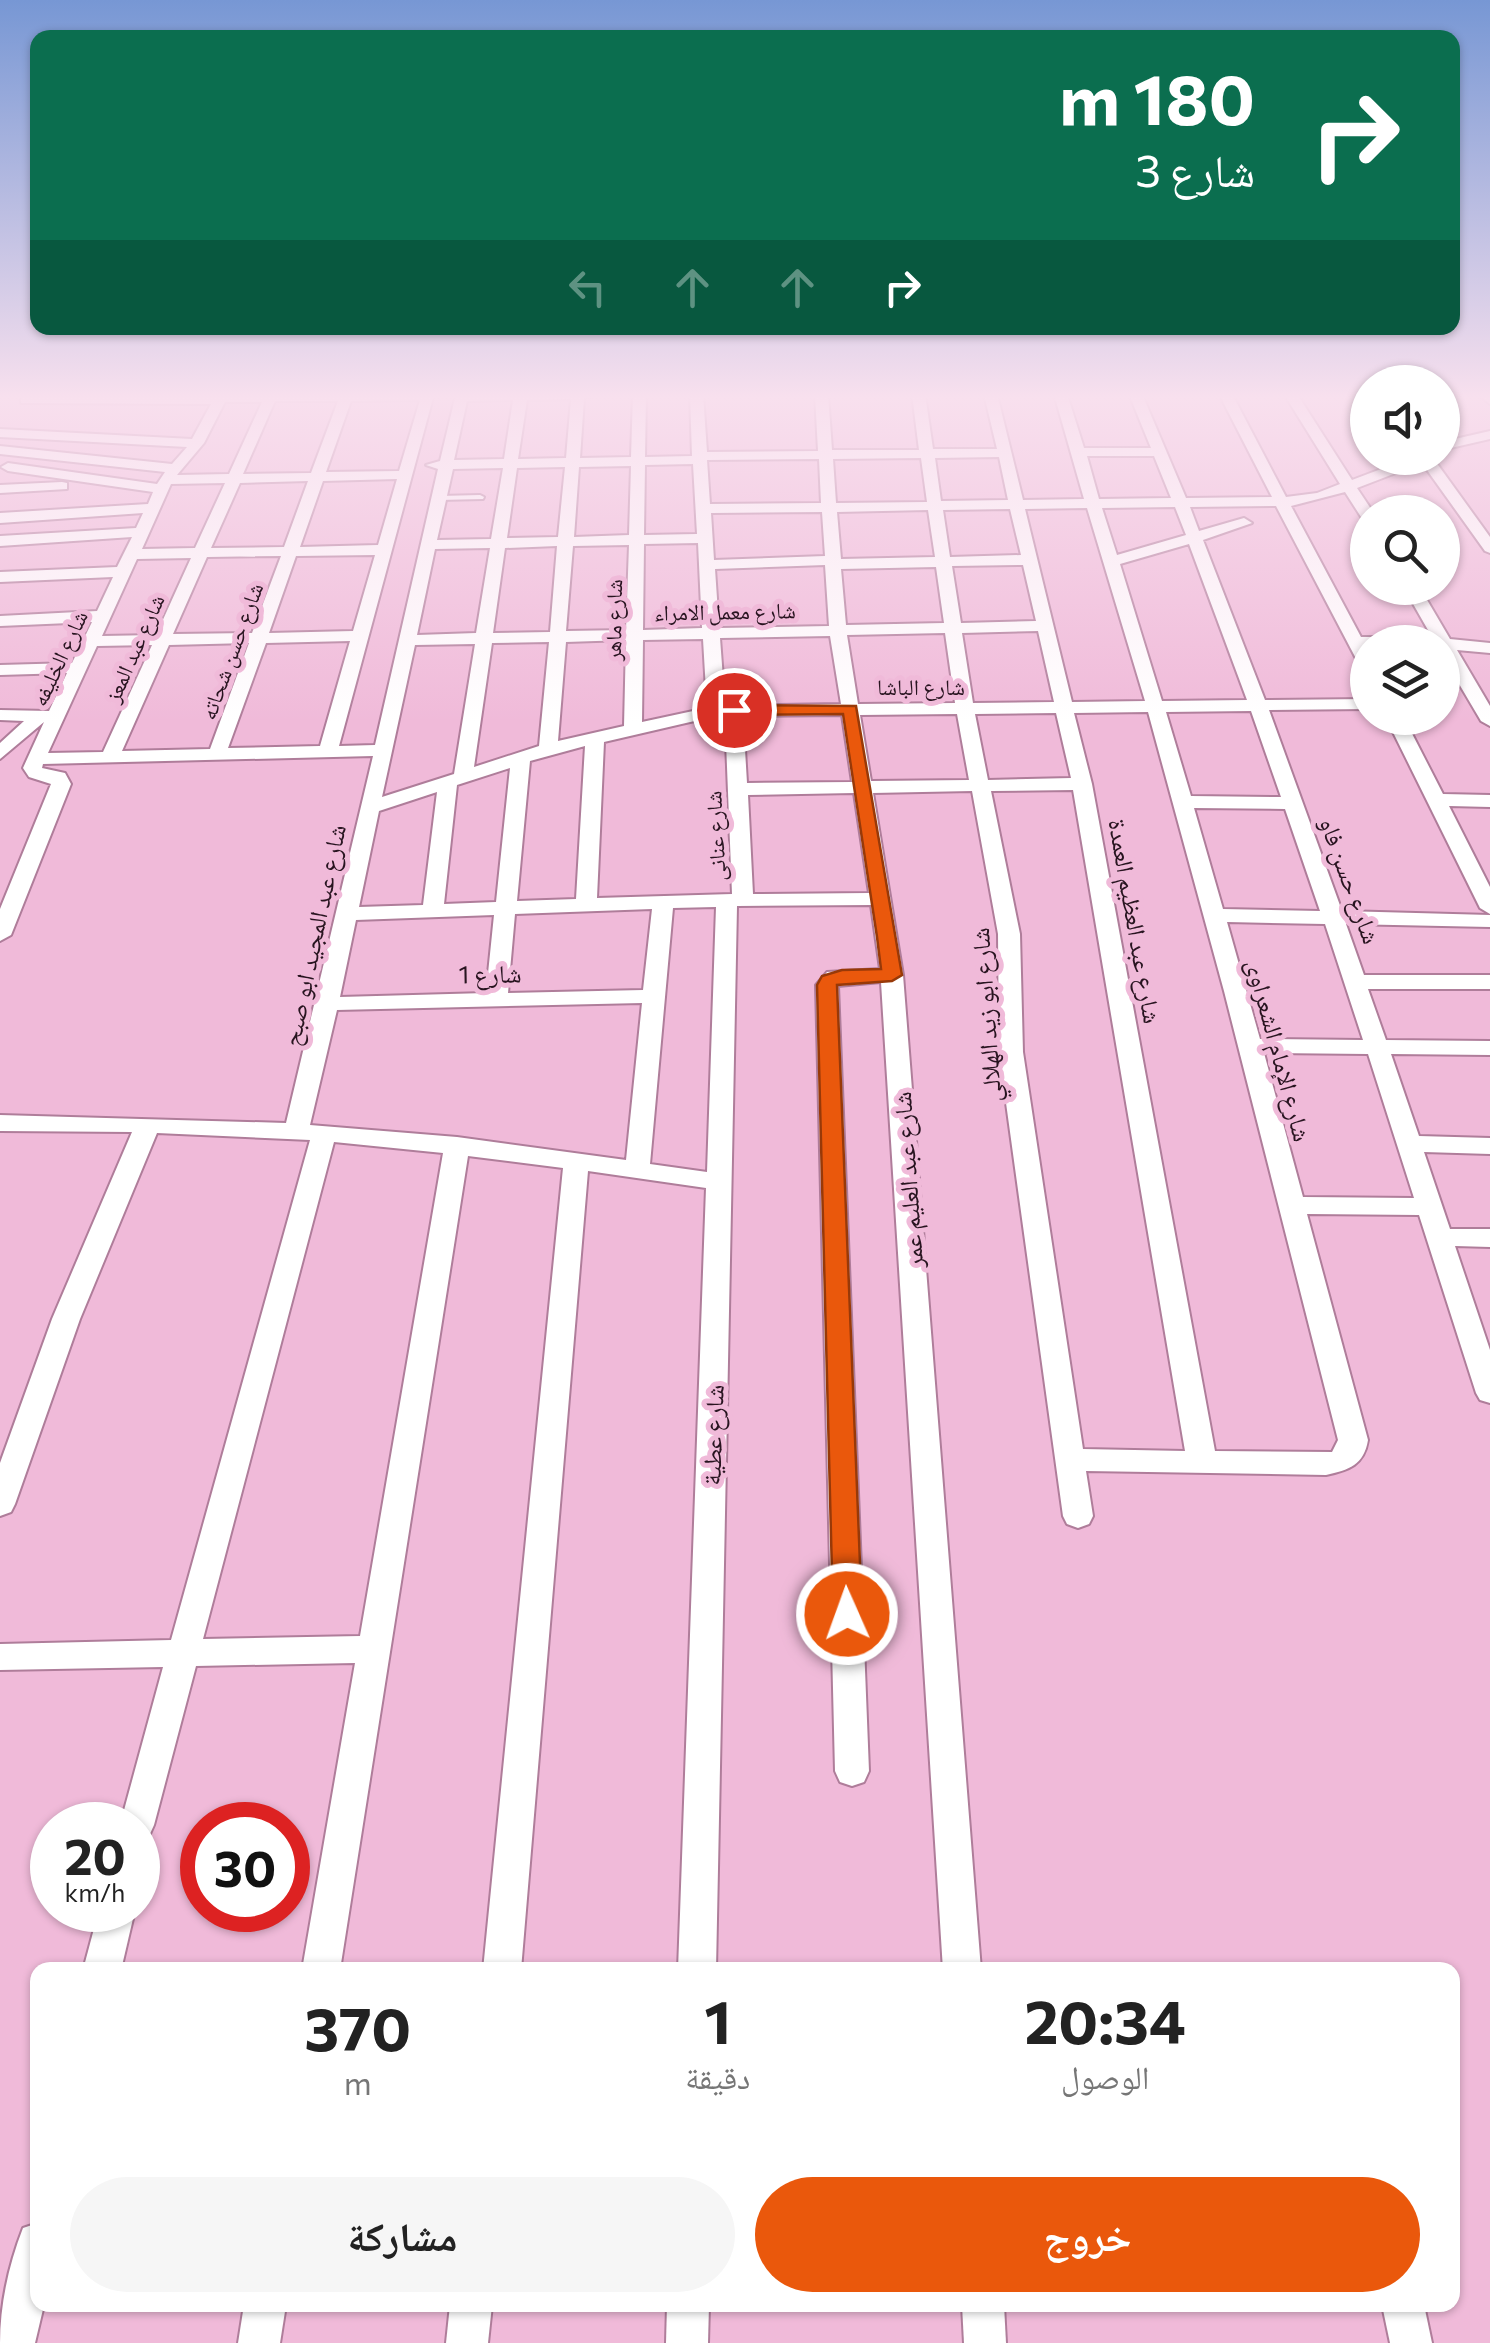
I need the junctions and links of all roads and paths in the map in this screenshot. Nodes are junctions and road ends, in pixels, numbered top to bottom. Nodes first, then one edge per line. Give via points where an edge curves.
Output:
1 (155, 503) edge
2 (223, 503) edge
3 (308, 503) edge
4 (397, 503) edge
5 (437, 503) edge
6 (504, 503) edge
7 (569, 503) edge
8 (637, 503) edge
9 (702, 503) edge
10 (1068, 503) edge
11 (1094, 503) edge
12 (1182, 503) edge
13 (1282, 503) edge
14 (1457, 503) edge
15 (936, 504) junction
16 (1017, 504) junction
17 (827, 506) junction
18 (152, 508) junction
19 (702, 509) junction
20 (0, 518) edge
21 (1244, 524) dead end
22 (142, 532) junction
23 (1195, 536) junction
24 (705, 538) junction
25 (637, 540) junction
26 (0, 541) edge
27 (566, 542) junction
28 (498, 544) junction
29 (428, 545) junction
30 (1490, 548) edge
31 (384, 550) junction
32 (290, 552) junction
33 (201, 553) junction
34 (132, 554) junction
35 (1030, 560) junction
36 (833, 562) junction
37 (944, 562) junction
38 (1111, 562) junction
39 (706, 565) junction
40 (123, 572) junction
41 (0, 577) edge
42 (103, 616) junction
43 (0, 621) edge
44 (1046, 626) junction
45 (954, 628) junction
46 (838, 631) junction
47 (1350, 632) edge
48 (710, 634) junction
49 (635, 635) junction
50 (360, 636) junction
51 (558, 637) junction
52 (259, 638) junction
53 (484, 638) junction
54 (162, 640) junction
55 (406, 640) junction
56 (91, 641) junction
57 (1460, 645) edge
58 (1490, 648) edge
59 (78, 668) junction
60 (0, 670) edge
61 (1460, 670) edge
62 (1350, 704) edge
63 (1258, 705) junction
64 (1157, 706) junction
65 (1064, 707) junction
66 (966, 708) junction
67 (850, 709) junction
68 (725, 711) junction
69 (0, 715) edge
70 (47, 717) junction
71 (1490, 721) edge
72 (633, 728) junction
73 (1403, 735) edge
74 (595, 736) junction
75 (548, 749) junction
76 (381, 750) junction
77 (328, 751) junction
78 (0, 753) edge
79 (217, 754) junction
80 (110, 757) junction
81 (521, 757) junction
82 (36, 759) junction
83 (455, 778) junction
84 (1082, 784) junction
85 (979, 786) junction
86 (864, 787) junction
87 (738, 789) junction
88 (1436, 800) junction
89 (1490, 800) edge
90 (1184, 802) junction
91 (1294, 802) junction
92 (369, 808) junction
93 (9, 890) edge
94 (882, 899) junction
95 (735, 900) junction
96 (663, 902) junction
97 (586, 905) junction
98 (506, 908) junction
99 (1490, 908) edge
100 (433, 911) junction
101 (344, 914) junction
102 (1216, 916) junction
103 (1337, 918) junction
104 (1490, 922) edge
105 (0, 935) edge
106 (892, 975) junction
107 (1358, 982) junction
108 (1490, 982) edge
109 (654, 996) junction
110 (496, 1000) junction
111 (328, 1004) junction
112 (1251, 1046) junction
113 (1378, 1047) junction
114 (1490, 1048) edge
115 (0, 1123) edge
116 (148, 1124) junction
117 (310, 1133) junction
118 (1410, 1144) junction
119 (457, 1146) junction
120 (1490, 1146) edge
121 (576, 1160) junction
122 (637, 1170) junction
123 (719, 1182) junction
124 (1292, 1205) junction
125 (1430, 1207) junction
126 (1440, 1237) junction
127 (1490, 1238) edge
128 (1479, 1326) edge
129 (1490, 1392) edge
130 (1070, 1460) junction
131 (1202, 1462) junction
132 (0, 1504) edge
133 (1078, 1516) dead end
134 (374, 1649) junction
135 (181, 1654) junction
136 (0, 1657) edge
137 (852, 1771) dead end
138 (143, 1802) edge
139 (112, 1932) edge
140 (104, 1962) edge
141 (322, 1962) edge
142 (503, 1962) edge
143 (697, 1962) edge
144 (962, 1962) edge
145 (30, 2276) edge
146 (265, 2312) edge
147 (469, 2312) edge
148 (688, 2312) edge
149 (983, 2312) edge
150 (1404, 2312) edge
151 (14, 2343) edge
152 (259, 2343) edge
153 (467, 2343) edge
154 (687, 2343) edge
155 (985, 2343) edge
156 (1411, 2343) edge

1 - 18 street, شارع الخليفه
2 - 33 street, شارع عبد المعز
3 - 32 street, شارع حسن شحاته
4 - 31 street
5 - 29 street, شارع عبد المجيد ابو صبح
6 - 28 street
7 - 27 street
8 - 25 street, شارع ماهر
9 - 19 street, شارع عنانى
10 - 16 street
11 - 38 street, شارع الإمام الشعراوى
12 - 23 street, شارع حسن فاو
13 - 47 street
14 - 30 street
15 - 16 street
15 - 17 street
15 - 37 street, شارع ابو زيد الهلالي
16 - 35 street, شارع عبد العظيم العمدة
17 - 19 street
17 - 36 street, شارع عبد العليم عمر
18 - 20 street
18 - 22 street, شارع الخليفه
19 - 24 street, شارع عنانى
21 - 23 street
22 - 26 street
22 - 34 street, شارع الخليفه
23 - 38 street
23 - 63 street, شارع حسن فاو
24 - 25 street
24 - 39 street, شارع عنانى
25 - 27 street
25 - 49 street, شارع ماهر
27 - 28 street
27 - 51 street
28 - 29 street
28 - 53 street
29 - 55 street, شارع عبد المجيد ابو صبح
31 - 32 street
31 - 50 street
32 - 33 street
32 - 52 street, شارع حسن شحاته
33 - 34 street
33 - 54 street, شارع عبد المعز
34 - 40 street, شارع الخليفه
35 - 37 street
35 - 44 street, شارع عبد العظيم العمدة
36 - 37 street
36 - 39 street
36 - 46 street, شارع عبد العليم عمر
37 - 45 street, شارع ابو زيد الهلالي
38 - 64 street, شارع الإمام الشعراوى
39 - 48 street, شارع عنانى
40 - 41 street
40 - 42 street, شارع الخليفه
42 - 43 street
42 - 56 street, شارع الخليفه
44 - 45 street, شارع معمل الامراء
44 - 65 street, شارع عبد العظيم العمدة
45 - 46 street, شارع معمل الامراء
45 - 66 street, شارع ابو زيد الهلالي
46 - 48 street, شارع معمل الامراء
46 - 67 street, شارع عبد العليم عمر
48 - 49 street, شارع معمل الامراء
48 - 68 street, شارع عنانى
49 - 51 street, شارع معمل الامراء
49 - 72 street, شارع ماهر
50 - 52 street
50 - 77 street
51 - 53 street, شارع معمل الامراء
51 - 75 street
52 - 54 street
52 - 79 street, شارع حسن شحاته
53 - 55 street, شارع معمل الامراء
53 - 83 street
54 - 56 street
54 - 80 street, شارع عبد المعز
55 - 76 street, شارع عبد المجيد ابو صبح
56 - 59 street, شارع الخليفه
57 - 58 street
59 - 60 street
59 - 70 street, شارع الخليفه
61 - 71 street
62 - 63 street, شارع الباشا
63 - 64 street, شارع الباشا
63 - 91 street, شارع حسن فاو
64 - 65 street, شارع الباشا
64 - 90 street, شارع الإمام الشعراوى
65 - 66 street, شارع الباشا
65 - 84 street, شارع عبد العظيم العمدة
66 - 67 street, شارع الباشا
66 - 85 street, شارع ابو زيد الهلالي
67 - 68 street, شارع الباشا
67 - 86 street, شارع عبد العليم عمر
68 - 72 street, شارع الباشا
68 - 87 street, شارع عنانى
69 - 70 street
70 - 78 street
70 - 82 street, شارع الخليفه
72 - 74 street, شارع الباشا
73 - 88 street
74 - 75 street, شارع الباشا
74 - 97 street
75 - 81 street, شارع الباشا
76 - 77 street
76 - 92 street, شارع عبد المجيد ابو صبح
77 - 79 street
79 - 80 street
80 - 82 street
81 - 83 street, شارع الباشا
81 - 98 street
82 - 93 street via 33,770 61,784
83 - 92 street, شارع الباشا
83 - 100 street
84 - 85 street
84 - 131 street, شارع عبد العظيم العمدة
85 - 86 street
85 - 130 street, شارع ابو زيد الهلالي via 1009,934 1010,1052
86 - 87 street
86 - 94 street, شارع عبد العليم عمر
87 - 95 street, شارع عنانى
88 - 89 street
88 - 99 street
90 - 91 street
90 - 102 street, شارع الإمام الشعراوى
91 - 103 street, شارع حسن فاو
92 - 101 street, شارع عبد المجيد ابو صبح
93 - 105 street
94 - 95 street
94 - 106 street, شارع عبد العليم عمر
95 - 96 street
95 - 123 street, شارع عطية
96 - 97 street
96 - 109 street
97 - 98 street
98 - 100 street
98 - 110 street
100 - 101 street
101 - 111 street, شارع عبد المجيد ابو صبح
102 - 103 street
102 - 112 street, شارع الإمام الشعراوى
103 - 104 street
103 - 107 street, شارع حسن فاو
106 - 137 street via 842,976 827,985
106 - 144 street, شارع عبد العليم عمر
107 - 108 street
107 - 113 street, شارع حسن فاو
109 - 110 street, شارع 1
109 - 122 street
110 - 111 street, شارع 1
111 - 117 street, شارع عبد المجيد ابو صبح
112 - 113 street
112 - 124 street, شارع الإمام الشعراوى
113 - 114 street
113 - 118 street, شارع حسن فاو
115 - 116 street
116 - 117 street
116 - 132 street via 66,1319
117 - 119 street
117 - 135 street, شارع عبد المجيد ابو صبح
118 - 120 street
118 - 125 street, شارع حسن فاو
119 - 121 street
119 - 134 street
121 - 122 street
121 - 142 street
122 - 123 street
123 - 143 street, شارع عطية
124 - 125 street
124 - 131 street, شارع الإمام الشعراوى via 1351,1452 1326,1464
125 - 126 street, شارع حسن فاو
126 - 127 street
126 - 128 street, شارع حسن فاو
128 - 129 street, شارع حسن فاو
130 - 131 street, شارع الإمام الشعراوى
130 - 133 street, شارع ابو زيد الهلالي
134 - 135 street
134 - 141 street
135 - 136 street
135 - 138 street, شارع عبد المجيد ابو صبح
139 - 140 street
145 - 151 street
146 - 152 street
147 - 153 street
148 - 154 street
149 - 155 street
150 - 156 street

